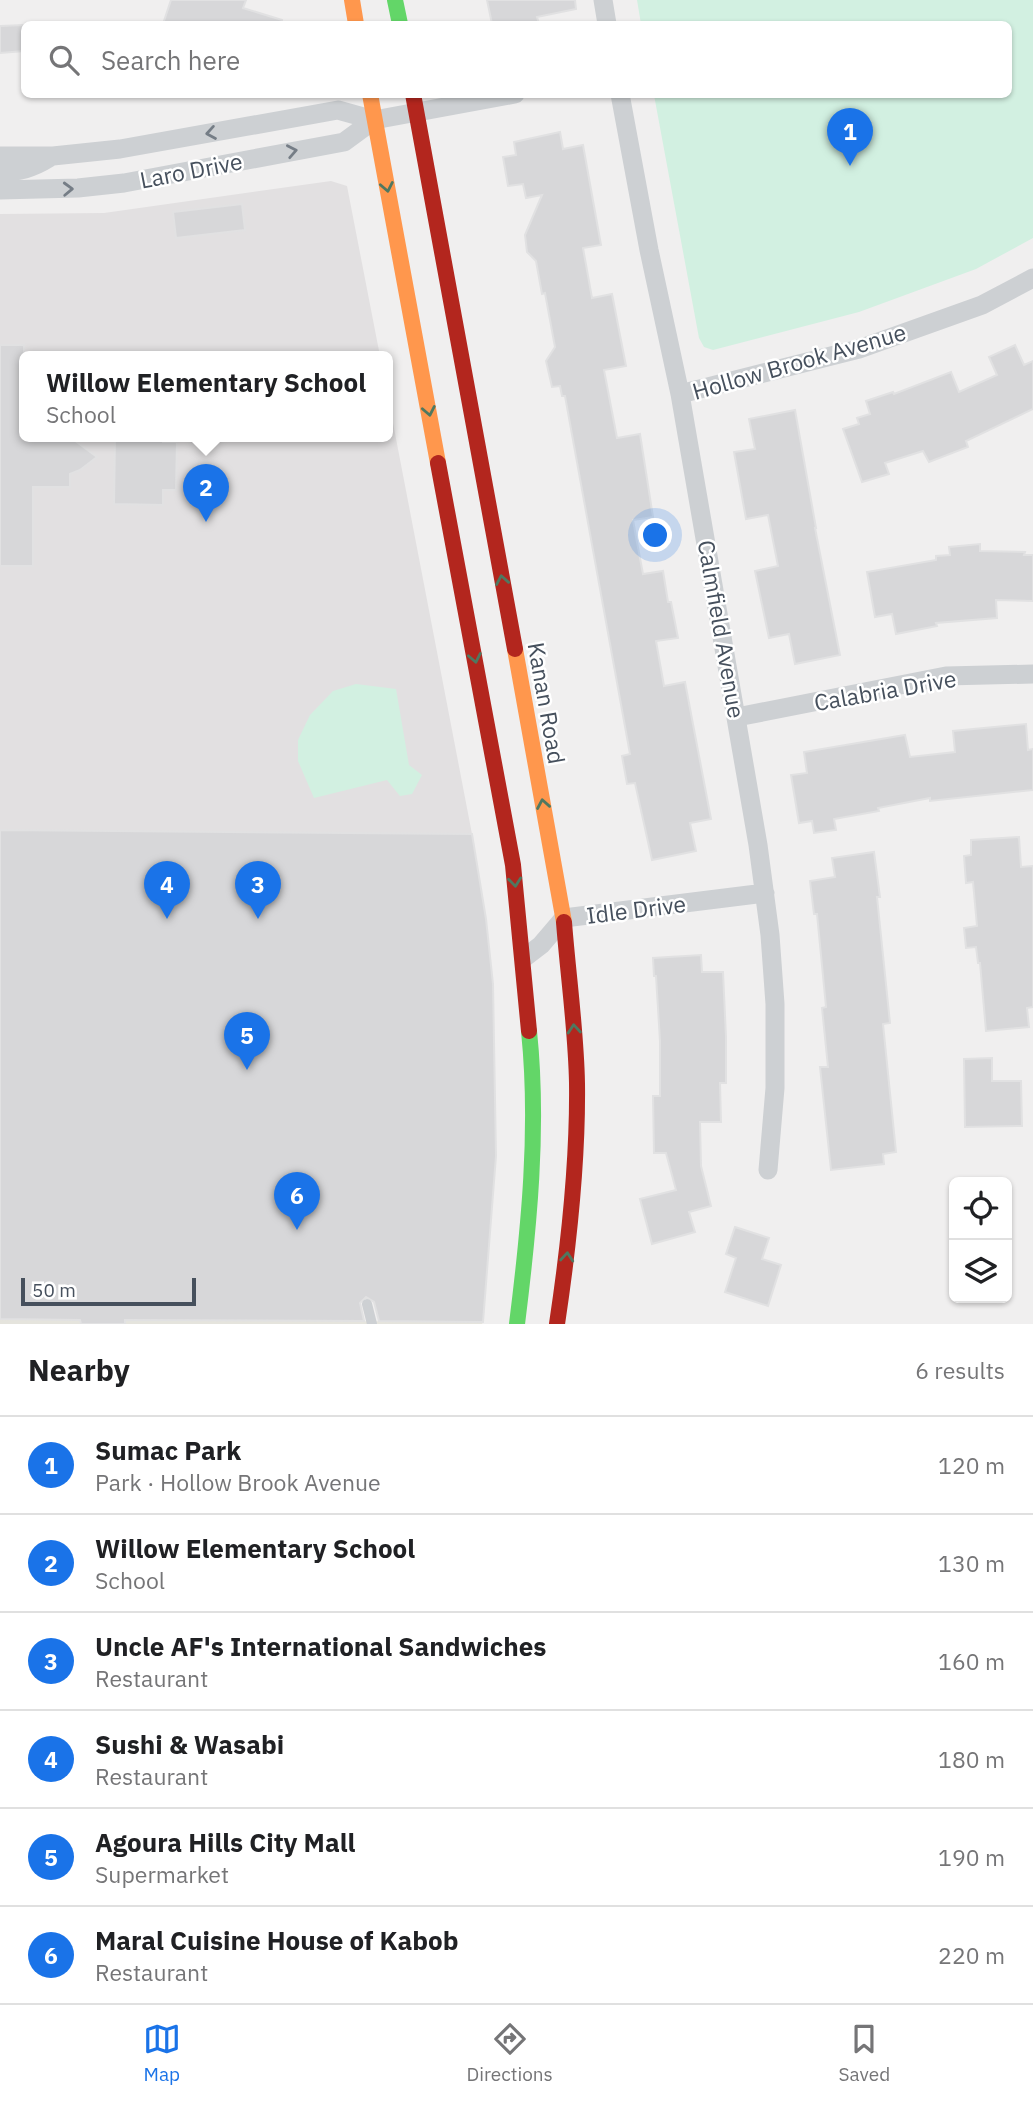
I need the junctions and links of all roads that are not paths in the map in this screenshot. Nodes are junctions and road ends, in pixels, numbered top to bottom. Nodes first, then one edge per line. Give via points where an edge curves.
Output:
1 (352, 0) edge
2 (395, 0) edge
3 (603, 0) edge
4 (356, 21) edge
5 (399, 21) edge
6 (606, 21) edge
7 (371, 98) edge
8 (475, 98) edge
9 (621, 98) edge
10 (415, 104) edge
11 (374, 120) junction
12 (0, 156) edge
13 (53, 156) junction
14 (0, 173) edge
15 (0, 190) edge
16 (1033, 278) edge
17 (680, 394) junction
18 (1033, 674) edge
19 (737, 717) junction
20 (765, 893) junction
21 (564, 918) junction
22 (524, 958) junction
23 (768, 1170) dead end
24 (367, 1304) dead end
25 (372, 1324) edge
26 (517, 1324) edge
27 (557, 1324) edge

1 - 4 main road
2 - 5 main road
3 - 6 street
7 - 11 main road
8 - 10 street, Laro Drive
9 - 17 street, Calmfield Avenue
10 - 11 street, Laro Drive
21 -> 10 main road, Kanan Road
11 -> 13 street, Laro Drive via 338,110 120,149
15 -> 11 street, Laro Drive via 124,183 344,142
11 -> 22 main road via 513,865
12 - 13 street, Laro Drive
13 - 14 street, Laro Drive via 16,173
16 - 17 street, Hollow Brook Avenue via 982,304 859,349
17 - 19 street, Calmfield Avenue
18 - 19 street, Calabria Drive via 946,676
19 - 20 street, Calmfield Avenue
20 - 21 street, Idle Drive
20 - 23 street, Calmfield Avenue via 775,1004 775,1088
21 - 22 street, Idle Drive
27 -> 21 main road, Kanan Road via 576,1161 576,1048
22 - 26 main road via 532,1058 531,1170
24 - 25 lane

